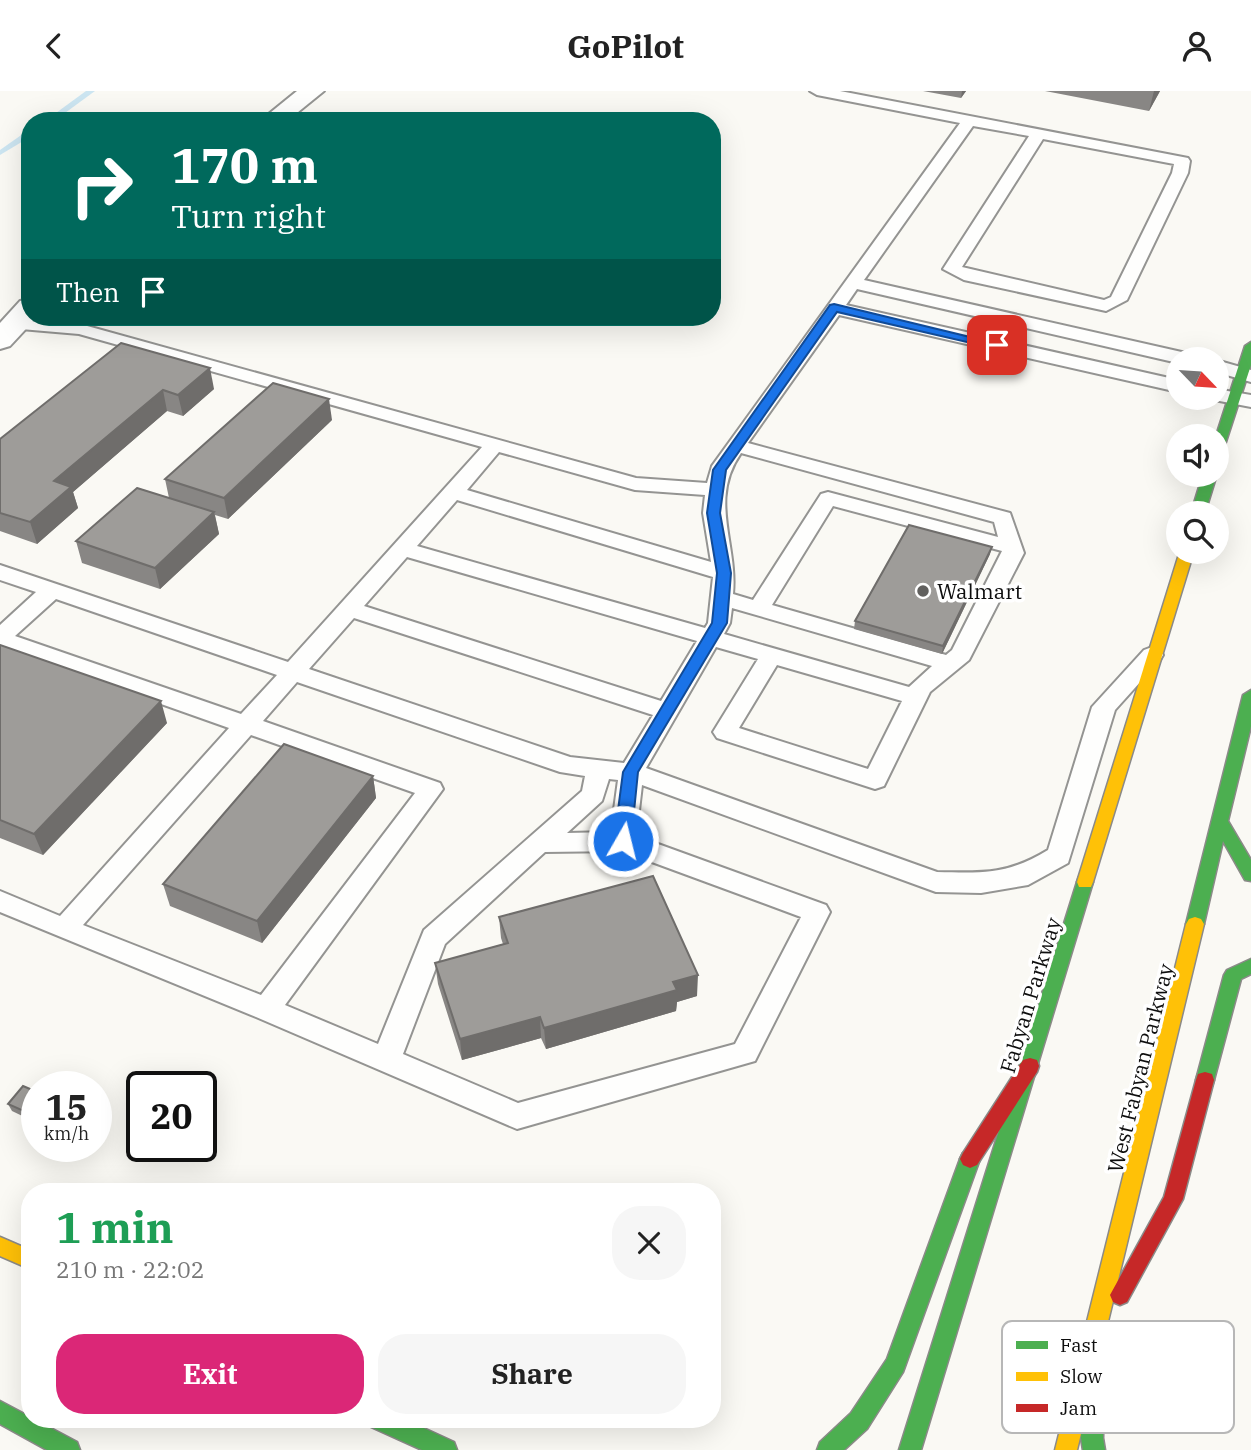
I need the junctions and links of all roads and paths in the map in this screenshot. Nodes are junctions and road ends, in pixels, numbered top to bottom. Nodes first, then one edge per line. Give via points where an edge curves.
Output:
1 (312, 91) edge
2 (817, 91) edge
3 (284, 112) edge
4 (969, 121) junction
5 (1038, 134) junction
6 (852, 283) junction
7 (834, 307) junction
8 (41, 326) edge
9 (1251, 346) edge
10 (1166, 354) edge
11 (1229, 369) edge
12 (1247, 373) edge
13 (1166, 383) edge
14 (1233, 398) edge
15 (1225, 424) edge
16 (495, 445) junction
17 (736, 446) junction
18 (716, 490) junction
19 (453, 492) junction
20 (1011, 547) junction
21 (403, 549) junction
22 (1183, 564) edge
23 (0, 572) edge
24 (724, 573) junction
25 (52, 590) junction
26 (722, 598) junction
27 (759, 608) junction
28 (350, 609) junction
29 (712, 636) junction
30 (0, 638) edge
31 (1157, 649) junction
32 (772, 654) junction
33 (951, 664) junction
34 (293, 673) junction
35 (919, 692) junction
36 (1251, 695) edge
37 (667, 711) junction
38 (248, 725) junction
39 (599, 769) junction
40 (631, 772) junction
41 (1220, 823) junction
42 (623, 841) junction
43 (539, 843) junction
44 (1251, 876) edge
45 (0, 901) edge
46 (64, 929) junction
47 (1251, 967) edge
48 (266, 1009) junction
49 (386, 1060) junction
50 (1030, 1066) junction
51 (0, 1246) edge
52 (21, 1256) edge
53 (1101, 1321) edge
54 (1106, 1321) edge
55 (0, 1412) edge
56 (21, 1424) edge
57 (29, 1428) edge
58 (398, 1428) edge
59 (1071, 1433) edge
60 (69, 1450) edge
61 (446, 1450) edge
62 (828, 1450) edge
63 (910, 1450) edge
64 (1066, 1450) edge

1 - 3 street
2 - 4 lane
4 - 5 lane
4 - 6 lane
5 - 5 lane via 952,269 1106,306 1118,300 1182,161
6 - 7 lane
6 - 10 lane
7 - 13 lane
7 - 17 lane
8 - 16 lane via 80,329
9 - 12 main road
11 - 12 lane
12 - 14 main road
14 - 15 main road
16 - 18 lane via 635,484
16 - 19 lane
17 - 18 lane via 719,470
17 - 20 lane via 1003,518
18 - 24 lane via 713,513
19 - 21 lane
19 - 24 lane
20 - 27 lane via 828,498
20 - 33 lane via 1013,553 961,655
21 - 28 lane
21 - 29 lane
22 - 31 main road, Fabyan Parkway
23 - 25 lane
24 - 26 lane
25 - 30 lane
25 - 34 lane
26 - 27 lane
26 - 29 lane
27 - 33 lane
28 - 34 lane
28 - 37 lane
29 - 32 lane
29 - 37 lane
30 - 38 lane
31 - 40 lane via 1104,707 1059,856 1028,875 981,883 936,882
31 - 50 main road, Fabyan Parkway
32 - 35 lane
32 - 35 lane via 725,732 875,780
33 - 35 lane
34 - 38 lane
34 - 39 lane via 569,766
36 - 41 main road, West Fabyan Parkway
37 - 40 lane
38 - 46 lane
38 - 48 lane via 431,789
39 - 40 lane
39 - 43 lane via 593,795
40 - 42 lane
41 - 44 main road
41 - 53 main road, West Fabyan Parkway
42 - 43 lane
42 - 49 lane via 817,912 745,1053 517,1116
43 - 49 lane via 434,938
45 - 46 lane
46 - 48 lane
47 - 54 main road via 1233,975 1173,1199
48 - 49 lane
50 - 62 main road via 973,1151 895,1365 859,1421
50 - 63 main road, Fabyan Parkway
51 - 52 main road
55 - 56 main road
57 - 60 main road
58 - 61 main road
59 - 64 main road, West Fabyan Parkway

